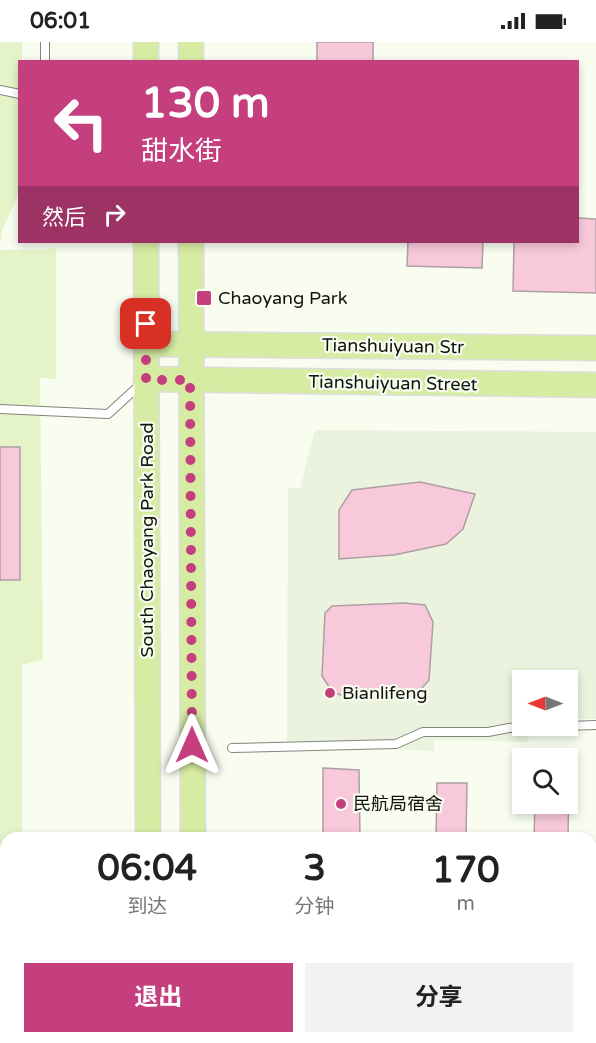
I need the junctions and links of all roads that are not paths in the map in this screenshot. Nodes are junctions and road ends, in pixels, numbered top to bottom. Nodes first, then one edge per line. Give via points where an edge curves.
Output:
1 (45, 42) edge
2 (146, 42) edge
3 (191, 42) edge
4 (45, 60) edge
5 (146, 60) edge
6 (191, 60) edge
7 (0, 90) edge
8 (18, 94) edge
9 (146, 243) edge
10 (191, 243) edge
11 (146, 344) junction
12 (190, 345) junction
13 (596, 348) edge
14 (146, 380) junction
15 (190, 380) junction
16 (596, 385) edge
17 (0, 409) edge
18 (596, 725) edge
19 (578, 726) edge
20 (512, 728) edge
21 (232, 748) dead end
22 (148, 832) edge
23 (193, 832) edge

1 - 4 lane
2 - 5 main road
3 - 6 main road
7 - 8 lane
9 - 11 main road, South Chaoyang Park Road
10 - 12 main road
11 - 12 main road, Tianshuiyuan Str
11 - 14 main road, South Chaoyang Park Road
12 - 13 main road, Tianshuiyuan Str
12 - 15 main road
14 - 15 main road, Tianshuiyuan Street
14 - 17 lane via 108,414
14 - 22 main road, South Chaoyang Park Road
15 - 16 main road, Tianshuiyuan Street
15 - 23 main road
18 - 19 lane
20 - 21 lane via 488,732 423,732 396,744

